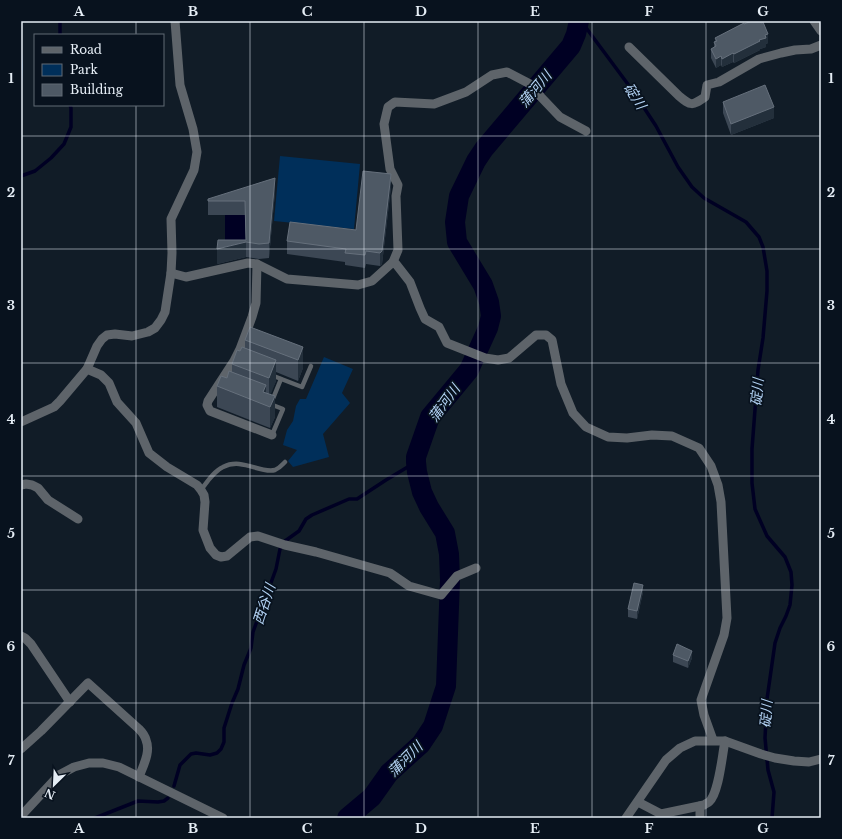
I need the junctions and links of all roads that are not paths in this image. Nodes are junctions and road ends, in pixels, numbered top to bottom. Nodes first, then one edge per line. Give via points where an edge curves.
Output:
1 (175, 21) edge
2 (814, 21) edge
3 (821, 31) edge
4 (821, 45) edge
5 (629, 47) dead end
6 (586, 131) dead end
7 (393, 262) junction
8 (257, 264) junction
9 (171, 273) junction
10 (311, 366) dead end
11 (87, 369) junction
12 (268, 374) edge
13 (281, 379) junction
14 (265, 402) edge
15 (271, 404) junction
16 (23, 418) edge
17 (272, 435) joint
18 (285, 462) dead end
19 (21, 485) edge
20 (201, 490) junction
21 (78, 519) dead end
22 (476, 568) dead end
23 (21, 636) edge
24 (70, 702) junction
25 (713, 740) junction
26 (725, 741) junction
27 (21, 749) edge
28 (821, 759) edge
29 (139, 777) junction
30 (638, 802) junction
31 (700, 806) junction
32 (21, 816) edge
33 (660, 816) edge
34 (217, 817) edge
35 (626, 818) edge
36 (700, 818) edge

1 - 9 street via 180,85 197,152 194,170 170,219
2 - 3 street
4 - 5 street via 759,59 719,82 708,85 705,98 691,104 679,96
6 - 7 street via 560,117 530,84 507,72 492,75 466,92 434,104 395,102 388,107 384,124 390,169 398,185 398,250
7 - 8 street via 372,281 358,286 287,279
7 - 25 street via 410,282 426,319 439,327 447,343 485,358 498,360 509,358 536,335 546,335 552,340 561,384 573,413 586,427 608,437 672,436 699,448 712,466 721,502 727,618 724,635 701,700
8 - 9 street via 248,263 186,277
8 - 17 street via 256,303 238,362 207,405 210,411
9 - 11 street via 165,312 155,328 132,336 107,335 97,346
10 - 13 lane via 302,387
11 - 16 street via 54,407
11 - 20 street via 101,375 109,383 117,402 136,423 149,453
12 - 13 lane
13 - 15 lane
14 - 15 lane
15 - 17 lane via 283,409
18 - 20 lane via 274,470 242,464 222,467
19 - 21 street via 38,488 48,500
20 - 22 street via 205,502 203,530 210,548 221,557 227,556 250,537 258,536 390,573 409,586 440,595 457,576
23 - 24 street via 31,644
24 - 27 street
24 - 29 street via 88,683 139,729 148,746
25 - 26 street
25 - 30 street via 695,741 680,748 666,760
26 - 28 street via 774,758 809,762
26 - 31 street via 718,784 709,802
29 - 32 street via 119,767 102,763 74,767 59,775
29 - 34 street
30 - 33 street
30 - 35 street
31 - 33 street
31 - 36 street

